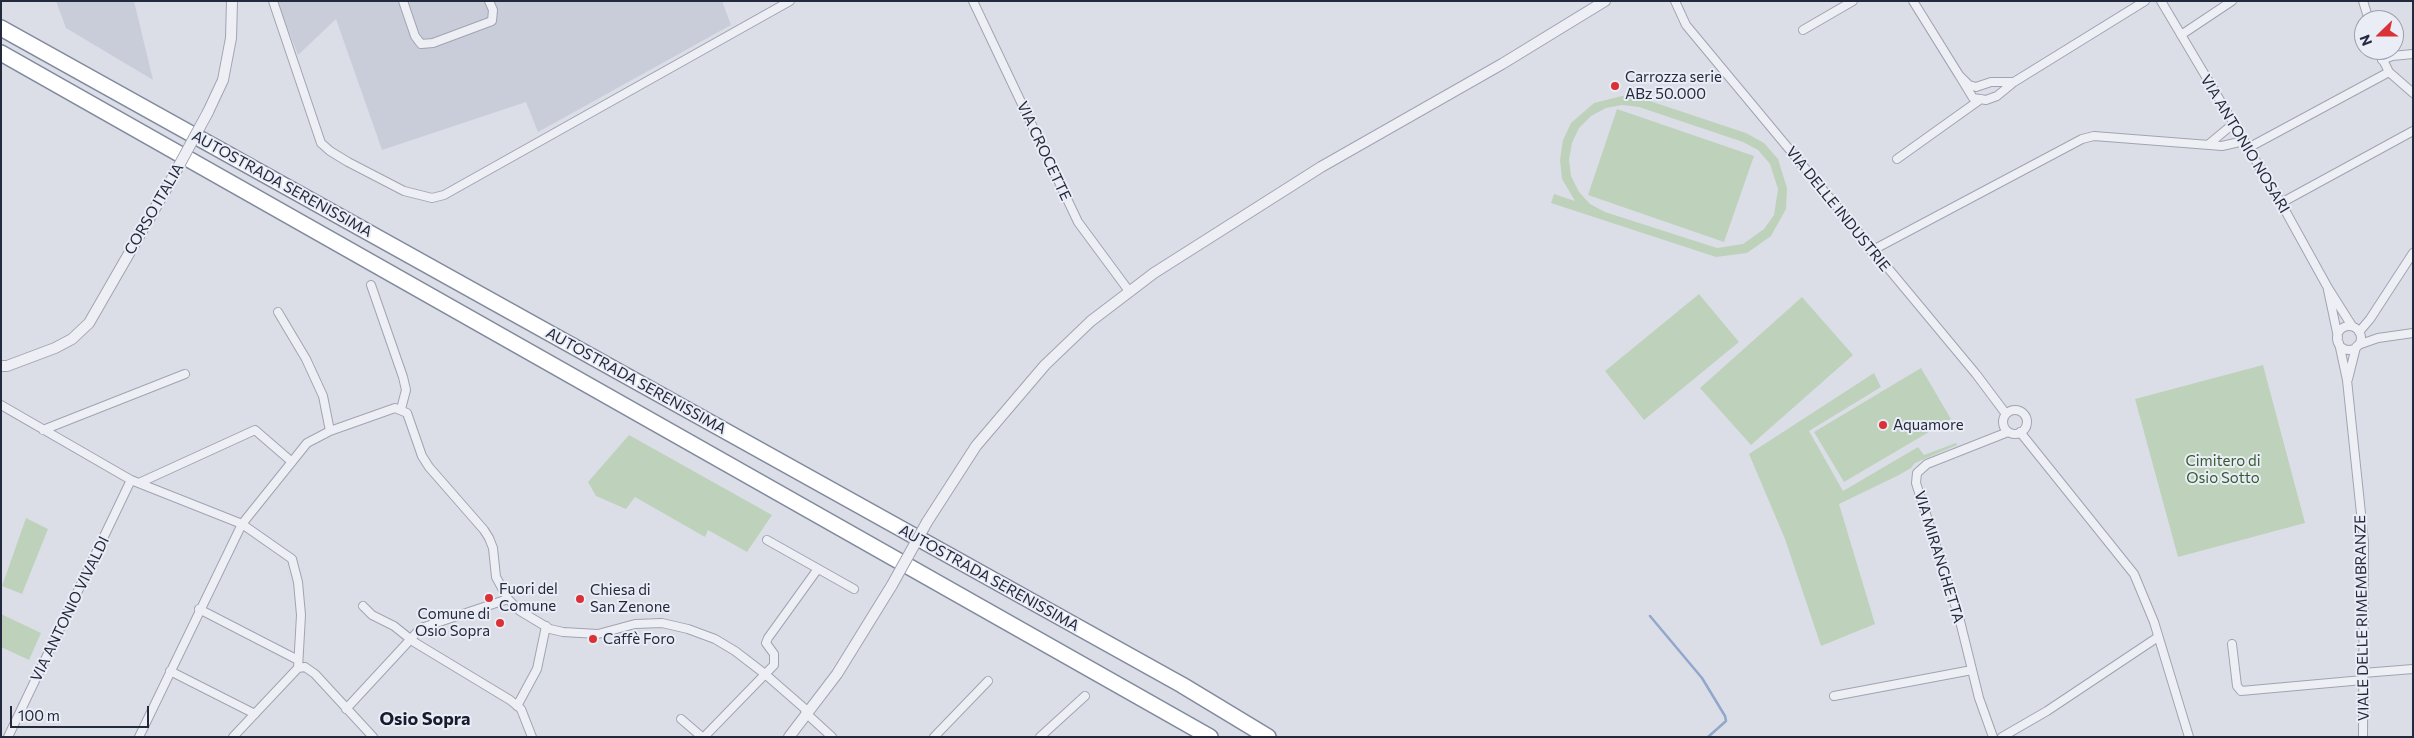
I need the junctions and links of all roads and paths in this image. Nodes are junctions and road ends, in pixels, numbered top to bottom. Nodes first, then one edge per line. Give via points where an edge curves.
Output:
1 (232, 1) edge
2 (273, 1) edge
3 (403, 1) edge
4 (489, 1) edge
5 (790, 1) edge
6 (973, 1) edge
7 (1605, 1) edge
8 (1675, 1) edge
9 (1853, 1) edge
10 (1913, 1) edge
11 (2145, 1) edge
12 (2161, 1) edge
13 (2232, 1) edge
14 (1, 28) edge
15 (1803, 30) dead end
16 (2180, 35) junction
17 (1, 53) edge
18 (2382, 60) edge
19 (2389, 72) junction
20 (1959, 74) junction
21 (2014, 82) junction
22 (2413, 93) edge
23 (1981, 99) junction
24 (2233, 124) junction
25 (2413, 130) edge
26 (2209, 144) junction
27 (2246, 145) junction
28 (1897, 159) dead end
29 (2282, 203) junction
30 (1871, 251) junction
31 (2413, 253) edge
32 (371, 285) dead end
33 (2328, 288) junction
34 (1129, 292) junction
35 (278, 312) dead end
36 (2352, 326) junction
37 (2360, 333) junction
38 (2413, 333) edge
39 (2378, 338) junction
40 (2338, 340) junction
41 (2357, 346) junction
42 (3, 368) edge
43 (185, 374) dead end
44 (2347, 380) junction
45 (1, 405) edge
46 (401, 409) junction
47 (2006, 414) junction
48 (43, 430) junction
49 (330, 431) junction
50 (2008, 432) junction
51 (2020, 432) junction
52 (292, 462) junction
53 (131, 480) junction
54 (139, 484) junction
55 (242, 524) junction
56 (767, 540) dead end
57 (817, 570) junction
58 (854, 589) dead end
59 (508, 600) junction
60 (363, 606) dead end
61 (200, 609) junction
62 (546, 626) junction
63 (2158, 637) junction
64 (411, 639) junction
65 (2232, 644) dead end
66 (298, 664) junction
67 (2413, 669) edge
68 (1972, 670) junction
69 (170, 671) junction
70 (765, 674) junction
71 (2363, 676) junction
72 (988, 682) dead end
73 (1085, 696) dead end
74 (1834, 696) dead end
75 (518, 706) junction
76 (346, 709) junction
77 (254, 714) junction
78 (808, 714) junction
79 (681, 719) dead end
80 (8, 737) edge
81 (139, 737) edge
82 (233, 737) edge
83 (373, 737) edge
84 (532, 737) edge
85 (703, 737) edge
86 (789, 737) edge
87 (832, 737) edge
88 (934, 737) edge
89 (1040, 737) edge
90 (1210, 737) edge
91 (1268, 737) edge
92 (1993, 737) edge
93 (2002, 737) edge
94 (2189, 737) edge
95 (2363, 737) edge

1 - 42 street, CORSO ITALIA, bridge via 231,38 223,80 169,184 89,323 72,339
2 - 5 street via 321,143 348,162 404,191 432,198 444,195
3 - 4 street via 421,44 433,43 492,21 493,10
6 - 34 street, VIA CROCETTE via 1078,222
7 - 34 street via 1321,167
8 - 30 street, VIA DELLE INDUSTRIE via 1686,25
9 - 15 street
10 - 20 street
11 - 21 street
12 - 16 street, VIA ANTONIO NOSARI
13 - 16 street
14 - 91 highway, AUTOSTRADA SERENISSIMA via 1156,671
16 - 24 street, VIA ANTONIO NOSARI
17 - 90 highway, AUTOSTRADA SERENISSIMA
18 - 19 street
19 - 22 street
19 - 27 street
20 - 21 street via 1969,85 1976,87 1991,82
20 - 23 street via 1973,98
21 - 23 street via 1997,96
23 - 28 street
24 - 26 street
24 - 27 street, VIA ANTONIO NOSARI
25 - 29 street
26 - 27 street
26 - 30 street via 2094,136 2082,139
27 - 29 street, VIA ANTONIO NOSARI
29 - 33 street, VIA ANTONIO NOSARI
30 - 47 street, VIA DELLE INDUSTRIE
31 - 37 street
32 - 46 street via 406,390
33 - 36 street, VIA ANTONIO NOSARI
33 - 40 street, VIA ANTONIO NOSARI
34 - 78 street, bridge via 1091,321 1045,365 976,446 837,674
35 - 49 street via 306,358 323,396
36 - 37 street
36 - 40 street via 2342,328
37 - 39 street
37 - 41 street
38 - 39 street
39 - 41 street
40 - 41 street via 2346,349
40 - 44 street, VIALE DELLE RIMEMBRANZE
41 - 44 street, VIALE DELLE RIMEMBRANZE
43 - 48 street
44 - 71 street, VIALE DELLE RIMEMBRANZE via 2364,542
45 - 48 street
46 - 49 street via 386,411
46 - 59 street via 411,421 422,456 429,467 484,530 493,548 496,577
47 - 50 street via 2003,422
47 - 51 street via 2015,411 2024,416 2026,425
48 - 53 street
49 - 52 street via 307,443
50 - 51 street
50 - 68 street, VIA MIRANGHETTA via 1927,464 1917,473 1920,502 1943,567
51 - 63 street via 2134,574
52 - 54 street via 256,430
52 - 55 street
53 - 54 street
53 - 80 street, VIA ANTONIO VIVALDI
54 - 55 street
55 - 61 street
55 - 66 street via 292,559 301,614
56 - 57 street
57 - 58 street
57 - 70 street via 768,638 766,643 775,660
59 - 62 street
59 - 64 street via 430,624
60 - 64 street
61 - 66 street
61 - 69 street
62 - 70 street via 563,632 598,634 635,624 662,623 715,639
62 - 75 street via 537,669
63 - 93 street
63 - 94 street
64 - 75 street
64 - 76 street
65 - 71 street via 2237,686 2244,692
66 - 76 street via 314,674
66 - 77 street
67 - 71 street
68 - 74 street
68 - 92 street, VIA MIRANGHETTA
69 - 77 street
69 - 81 street
70 - 78 street
70 - 85 street
71 - 95 street, VIALE DELLE RIMEMBRANZE
72 - 88 street
73 - 89 street
75 - 84 street
76 - 83 street
77 - 82 street
78 - 86 street
78 - 87 street
79 - 85 street

